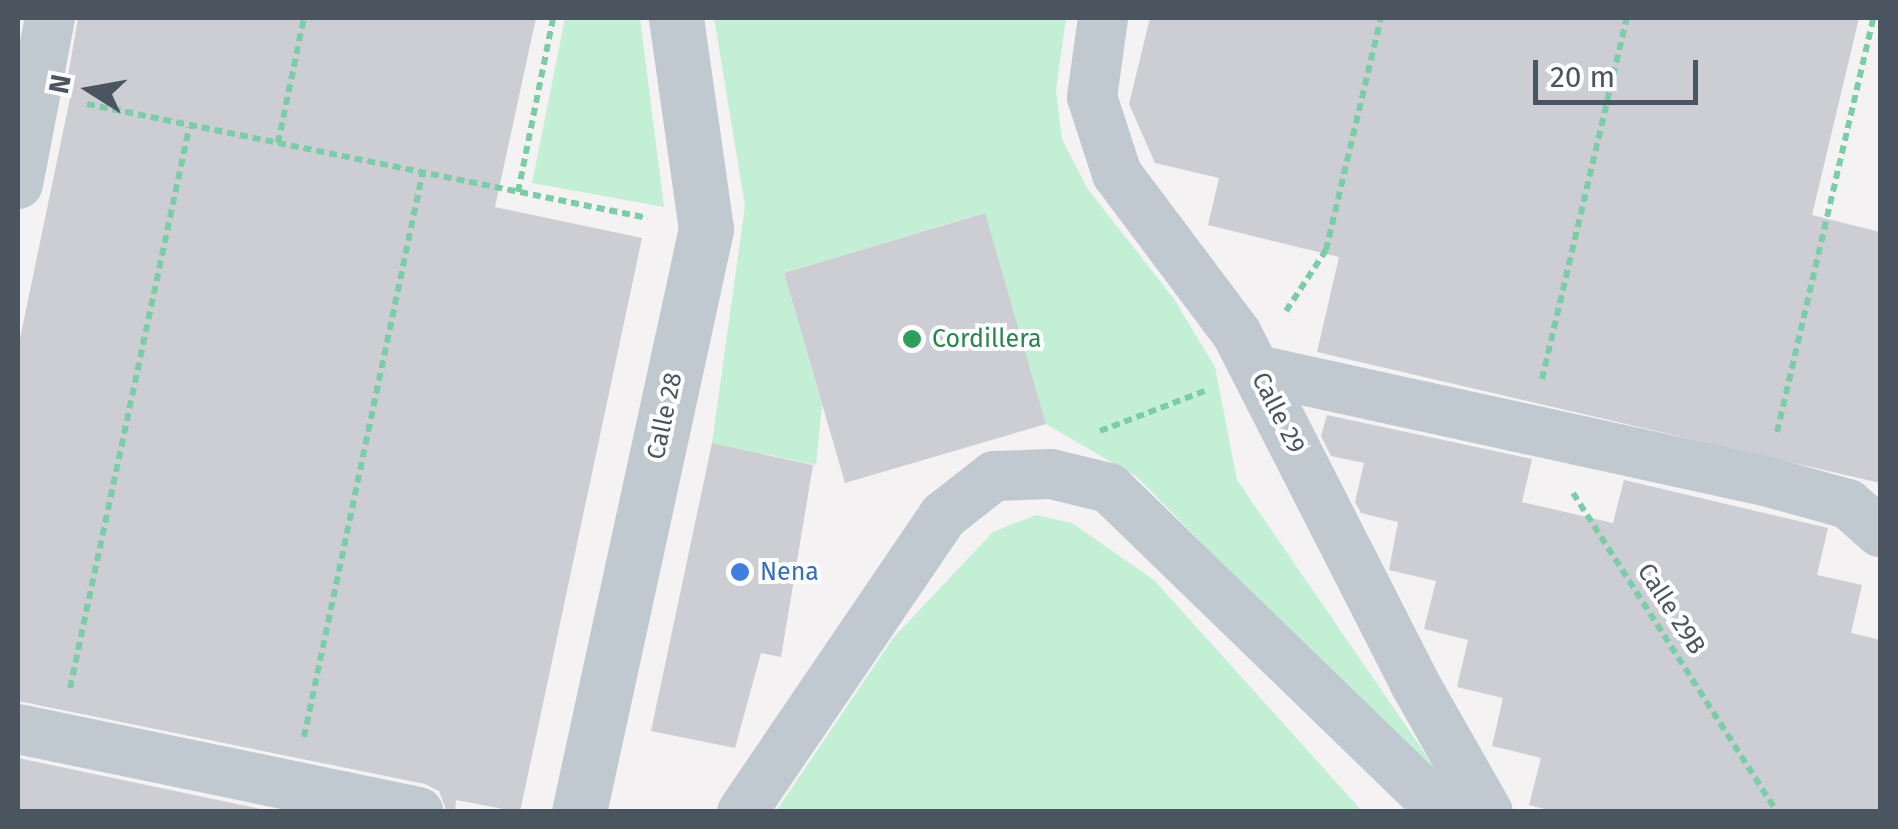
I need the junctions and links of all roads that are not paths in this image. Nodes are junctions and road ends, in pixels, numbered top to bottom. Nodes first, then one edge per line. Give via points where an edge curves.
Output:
1 (50, 18) edge
2 (676, 18) edge
3 (1103, 18) edge
4 (18, 184) edge
5 (1247, 352) junction
6 (1880, 532) edge
7 (39, 733) edge
8 (419, 812) edge
9 (579, 812) edge
10 (742, 812) edge
11 (1443, 812) edge
12 (1488, 812) edge

1 - 4 street
2 - 9 street, Calle 28 via 706,229
3 - 5 street, Calle 29 via 1092,97 1117,174
5 - 6 street via 1848,504
5 - 12 street, Calle 29 via 1414,682
7 - 8 street
10 - 11 street via 943,516 994,476 1051,474 1109,488

